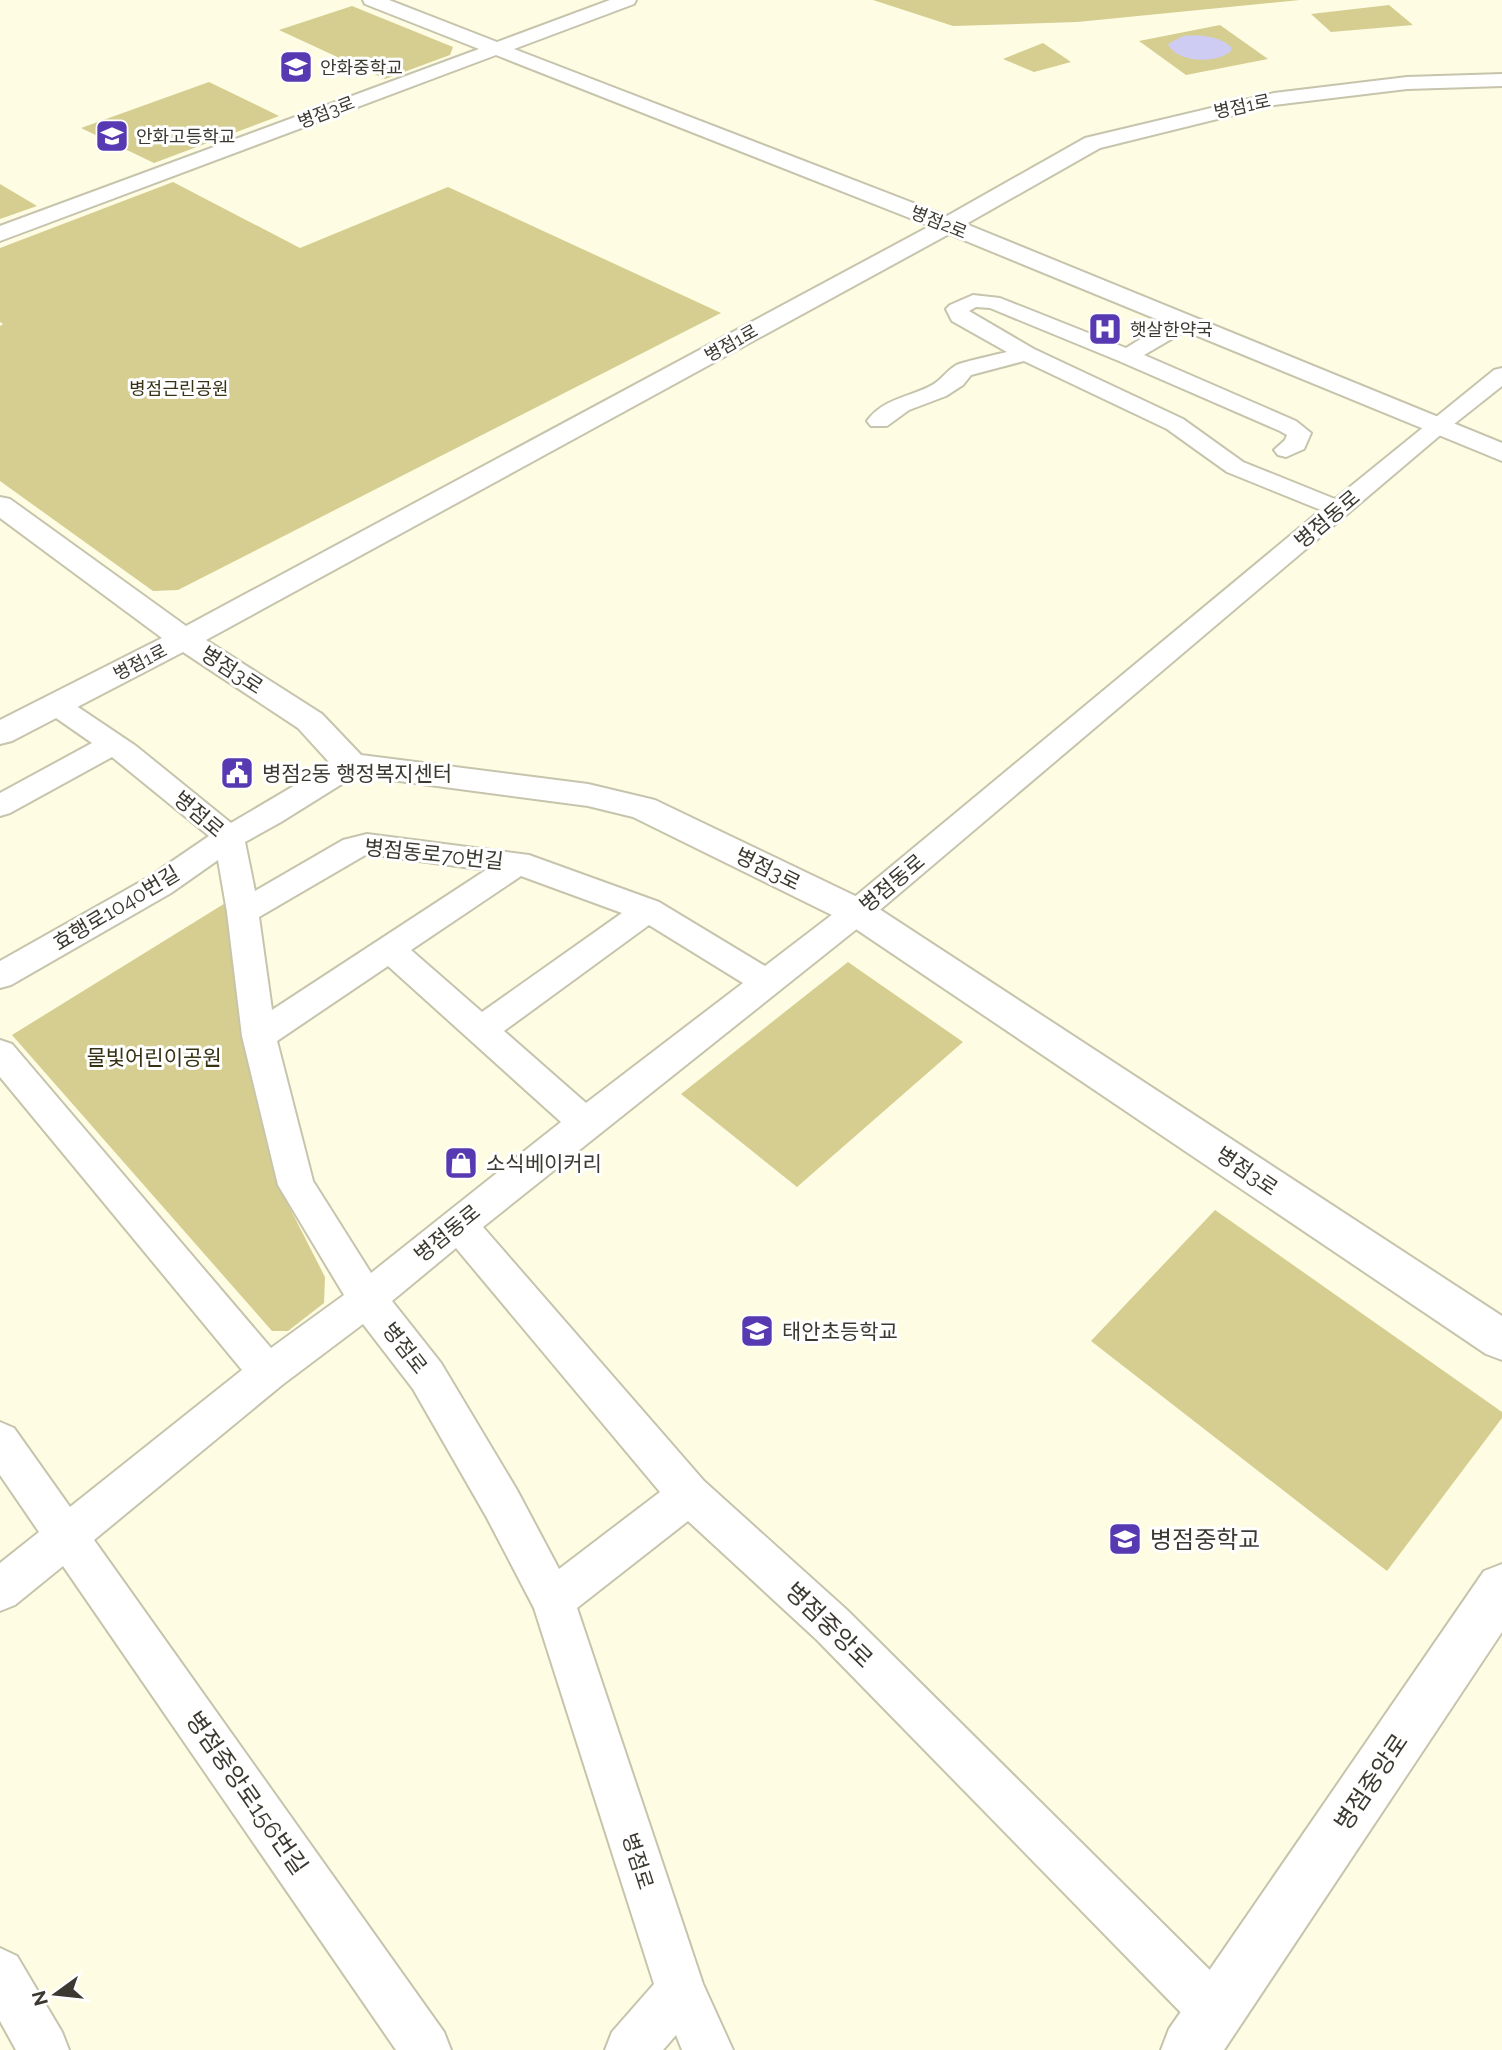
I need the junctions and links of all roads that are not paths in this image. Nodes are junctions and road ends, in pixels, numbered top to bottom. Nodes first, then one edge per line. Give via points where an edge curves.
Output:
1 (372, 0) edge
2 (627, 0) edge
3 (495, 48) junction
4 (1502, 80) edge
5 (948, 225) junction
6 (0, 234) edge
7 (1184, 322) junction
8 (1026, 354) junction
9 (1127, 356) junction
10 (1502, 375) edge
11 (879, 421) dead end
12 (1436, 427) junction
13 (1286, 450) dead end
14 (1502, 453) edge
15 (0, 505) edge
16 (1339, 508) junction
17 (184, 639) junction
18 (56, 705) junction
19 (0, 733) edge
20 (111, 745) junction
21 (351, 765) junction
22 (0, 806) edge
23 (229, 837) junction
24 (518, 863) junction
25 (648, 910) junction
26 (243, 912) junction
27 (857, 912) junction
28 (389, 948) junction
29 (0, 976) edge
30 (768, 983) junction
31 (481, 1030) junction
32 (259, 1036) junction
33 (0, 1053) edge
34 (585, 1123) junction
35 (458, 1224) junction
36 (367, 1299) junction
37 (1502, 1340) edge
38 (268, 1373) junction
39 (0, 1441) edge
40 (689, 1495) junction
41 (68, 1536) junction
42 (1502, 1588) edge
43 (0, 1590) edge
44 (553, 1600) junction
45 (0, 1973) edge
46 (681, 1991) junction
47 (1203, 2031) edge
48 (44, 2050) edge
49 (426, 2050) edge
50 (630, 2050) edge
51 (708, 2050) edge

1 - 3 street, 병점2로
2 - 3 street, 병점3로
3 - 5 street, 병점2로
3 - 6 street, 병점3로
4 - 5 street, 병점1로 via 1407,83 1213,111 1093,143
5 - 7 street, 병점2로
5 - 17 street, 병점1로
7 - 9 street
7 - 12 street, 병점2로
8 - 9 street via 960,317 957,309 973,301 993,302
8 - 11 street via 963,370 938,391 901,405
8 - 16 street via 1175,424 1235,467
9 - 13 street via 1300,433 1296,444
10 - 12 street, 병점동로
12 - 14 street, 병점2로
12 - 16 street, 병점동로
15 - 17 street, 병점3로
16 - 27 street, 병점동로
17 - 18 street, 병점1로
17 - 21 street, 병점3로 via 310,721
18 - 19 street, 병점1로
18 - 20 street, 병점로
20 - 22 street
20 - 23 street, 병점로
21 - 23 street, 효행로1040번길
21 - 27 street, 병점3로 via 588,795 643,808
23 - 26 street, 병점로
23 - 29 street, 효행로1040번길 via 159,885
24 - 25 street, 병점동로70번길
24 - 26 street, 병점동로70번길 via 367,844 354,847
24 - 28 street, 병점동로70번길
25 - 30 street, 병점동로70번길
25 - 31 street
26 - 32 street, 병점로
27 - 30 street, 병점동로
27 - 37 street, 병점3로
28 - 31 street
28 - 32 street
30 - 34 street, 병점동로
31 - 34 street
32 - 36 street, 병점로 via 296,1185
33 - 38 street
34 - 35 street, 병점동로
35 - 36 street, 병점동로
35 - 40 street, 병점중앙로
36 - 38 street, 병점동로
36 - 44 street, 병점로 via 427,1376
38 - 41 street, 병점동로
39 - 41 street
40 - 44 street
40 - 47 street, 병점중앙로 via 832,1625
41 - 43 street, 병점동로
41 - 49 street, 병점중앙로156번길
42 - 47 street, 병점중앙로
44 - 46 street, 병점로
45 - 48 street
46 - 50 street
46 - 51 street, 병점로

